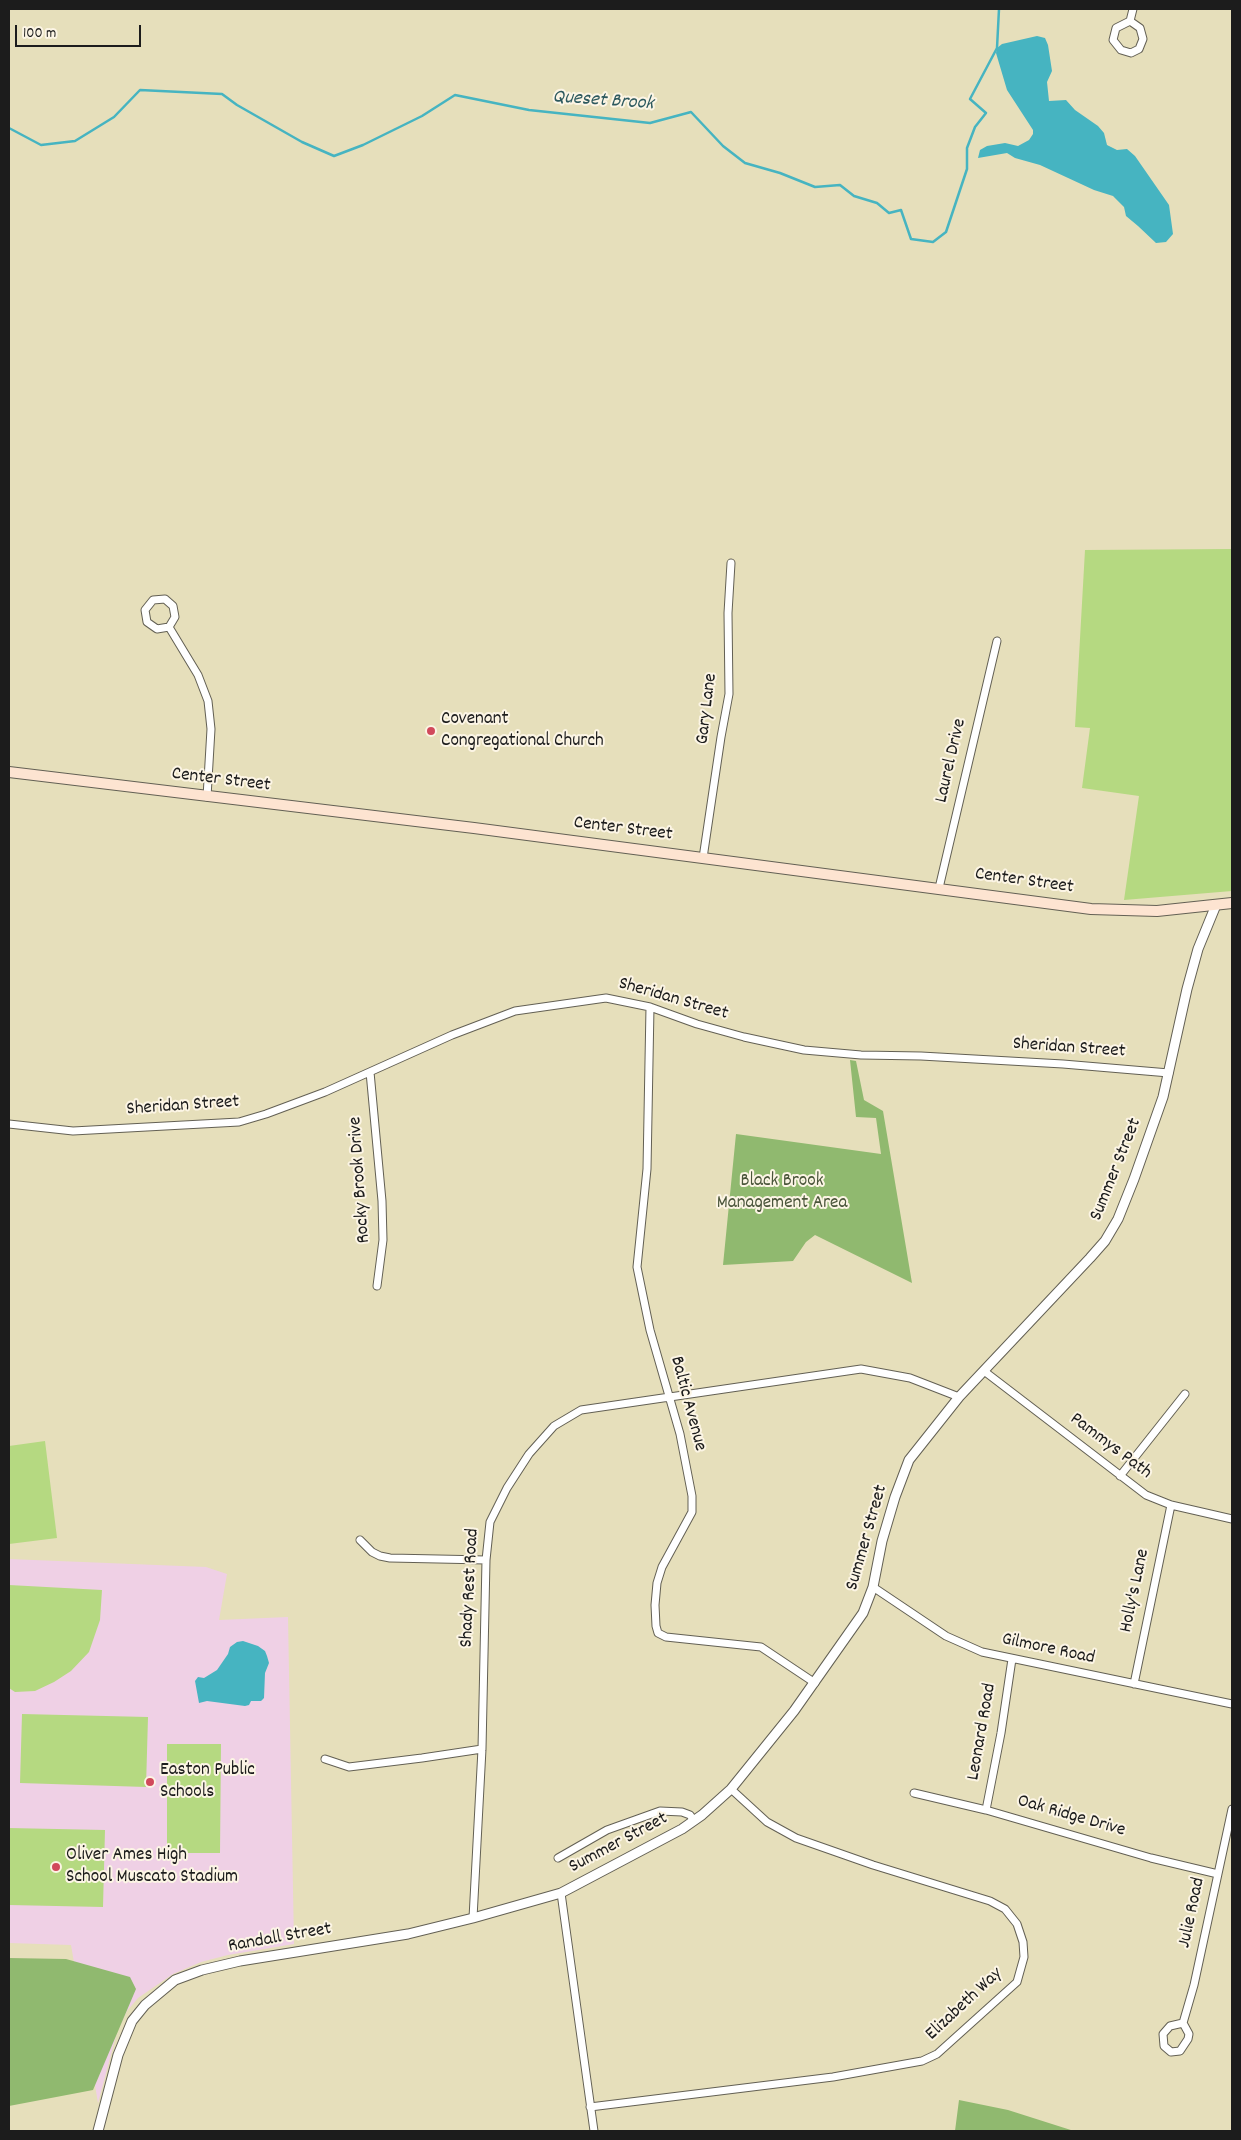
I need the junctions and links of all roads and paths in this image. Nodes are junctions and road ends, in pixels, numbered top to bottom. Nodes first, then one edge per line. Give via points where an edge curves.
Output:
1 (1133, 9) edge
2 (1130, 21) junction
3 (731, 563) dead end
4 (169, 627) junction
5 (997, 641) dead end
6 (9, 772) edge
7 (207, 797) junction
8 (703, 858) junction
9 (939, 888) junction
10 (1232, 903) edge
11 (1216, 905) junction
12 (650, 1007) junction
13 (370, 1072) junction
14 (1169, 1072) junction
15 (9, 1124) edge
16 (377, 1286) dead end
17 (984, 1372) junction
18 (1185, 1394) dead end
19 (671, 1397) junction
20 (959, 1397) junction
21 (1120, 1476) junction
22 (1170, 1505) junction
23 (1232, 1519) edge
24 (360, 1540) dead end
25 (486, 1560) junction
26 (872, 1588) junction
27 (1012, 1659) junction
28 (815, 1683) junction
29 (1134, 1684) junction
30 (1232, 1704) edge
31 (482, 1749) junction
32 (325, 1759) dead end
33 (731, 1789) junction
34 (914, 1793) dead end
35 (1232, 1809) edge
36 (986, 1810) junction
37 (694, 1821) junction
38 (558, 1858) dead end
39 (1218, 1874) junction
40 (561, 1893) junction
41 (473, 1918) junction
42 (1183, 2023) junction
43 (590, 2107) junction
44 (98, 2131) edge
45 (594, 2131) edge

1 - 2 street
2 - 2 street via 1140,28 1143,39 1139,49 1131,53 1117,48 1113,36 1116,28
3 - 8 street, Gary Lane via 729,694
4 - 4 street via 157,629 147,622 145,610 153,600 164,599 173,606 175,617
4 - 7 street via 198,675 208,701 211,729
5 - 9 street, Laurel Drive
6 - 7 main road, Center Street
7 - 8 main road, Center Street
8 - 9 main road, Center Street
9 - 11 main road, Center Street via 1111,911 1157,911
10 - 11 main road, Center Street
11 - 14 street, Summer Street via 1198,948
12 - 13 street, Sheridan Street via 606,998 515,1011
12 - 14 street, Sheridan Street via 697,1024 804,1050
12 - 19 street, Baltic Avenue via 647,1169 637,1267 650,1330
13 - 15 street, Sheridan Street via 239,1122 73,1130
13 - 16 street, Rocky Brook Drive via 382,1201 383,1240
14 - 17 street, Summer Street via 1134,1179 1105,1241
17 - 20 street, Summer Street
17 - 21 street, Pammys Path
18 - 21 street
19 - 20 street, Shady Rest Road via 861,1369 910,1378
19 - 25 street, Shady Rest Road via 581,1410 554,1426 529,1454 507,1488 490,1522
19 - 28 street, Baltic Avenue via 687,1467 692,1512 662,1567 655,1605 658,1633 682,1640 761,1647
20 - 26 street, Summer Street via 909,1460 882,1541
21 - 22 street, Pammys Path via 1146,1495
22 - 23 street, Pammys Path
22 - 29 street, Holly's Lane
24 - 25 street via 372,1552 390,1558
25 - 31 street, Shady Rest Road
26 - 27 street, Gilmore Road via 965,1646
26 - 28 street, Summer Street via 863,1613
27 - 29 street, Gilmore Road
27 - 36 street, Leonard Road
28 - 33 street, Summer Street via 767,1748
29 - 30 street, Gilmore Road
31 - 32 street via 349,1767
31 - 41 street, Shady Rest Road
33 - 37 street, Summer Street
33 - 43 street, Elizabeth Way via 767,1822 796,1838 1005,1908 1017,1924 1024,1942 1024,1957 1017,1982 936,2054 922,2061 832,2077
34 - 36 street, Oak Ridge Drive
35 - 39 street, Julie Road
36 - 39 street, Oak Ridge Drive
37 - 38 street via 682,1812 660,1811 606,1830
37 - 40 street, Summer Street
39 - 42 street, Julie Road
40 - 41 street, Randall Street
40 - 43 street, Summer Street
41 - 44 street, Randall Street via 408,1934 240,1961 175,1980 145,2004 132,2021 118,2055
42 - 42 street, Julie Road via 1189,2034 1188,2042 1180,2051 1172,2052 1164,2046 1163,2034 1170,2026
43 - 45 street, Summer Street

